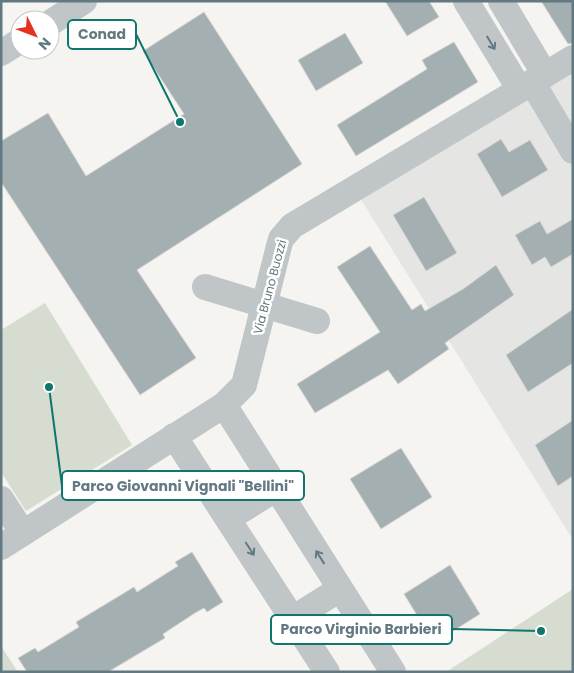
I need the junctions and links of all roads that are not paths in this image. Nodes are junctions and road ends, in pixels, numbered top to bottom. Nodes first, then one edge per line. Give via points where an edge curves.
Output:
1 (84, 1) edge
2 (466, 1) edge
3 (501, 1) edge
4 (60, 16) edge
5 (573, 58) edge
6 (532, 82) junction
7 (573, 151) edge
8 (205, 288) dead end
9 (264, 306) junction
10 (318, 321) dead end
11 (224, 405) junction
12 (174, 436) junction
13 (278, 488) junction
14 (1, 499) edge
15 (229, 518) junction
16 (23, 533) junction
17 (1, 547) edge
18 (340, 589) junction
19 (294, 618) junction
20 (327, 672) edge
21 (393, 672) edge

1 - 4 street
2 -> 6 street
3 - 6 street
5 - 6 street, Via Bruno Buozzi
6 - 7 street
6 - 9 street, Via Bruno Buozzi via 292,226 281,239
8 - 9 street
9 - 10 street
9 - 11 street, Via Bruno Buozzi via 244,385
11 - 12 street, Via Bruno Buozzi
11 - 13 street
12 - 15 street
12 - 16 street, Via Bruno Buozzi
13 - 15 street
18 -> 13 street
14 - 16 street
15 -> 19 street
16 - 17 street, Via Bruno Buozzi
18 - 19 street
18 - 21 street
19 - 20 street

